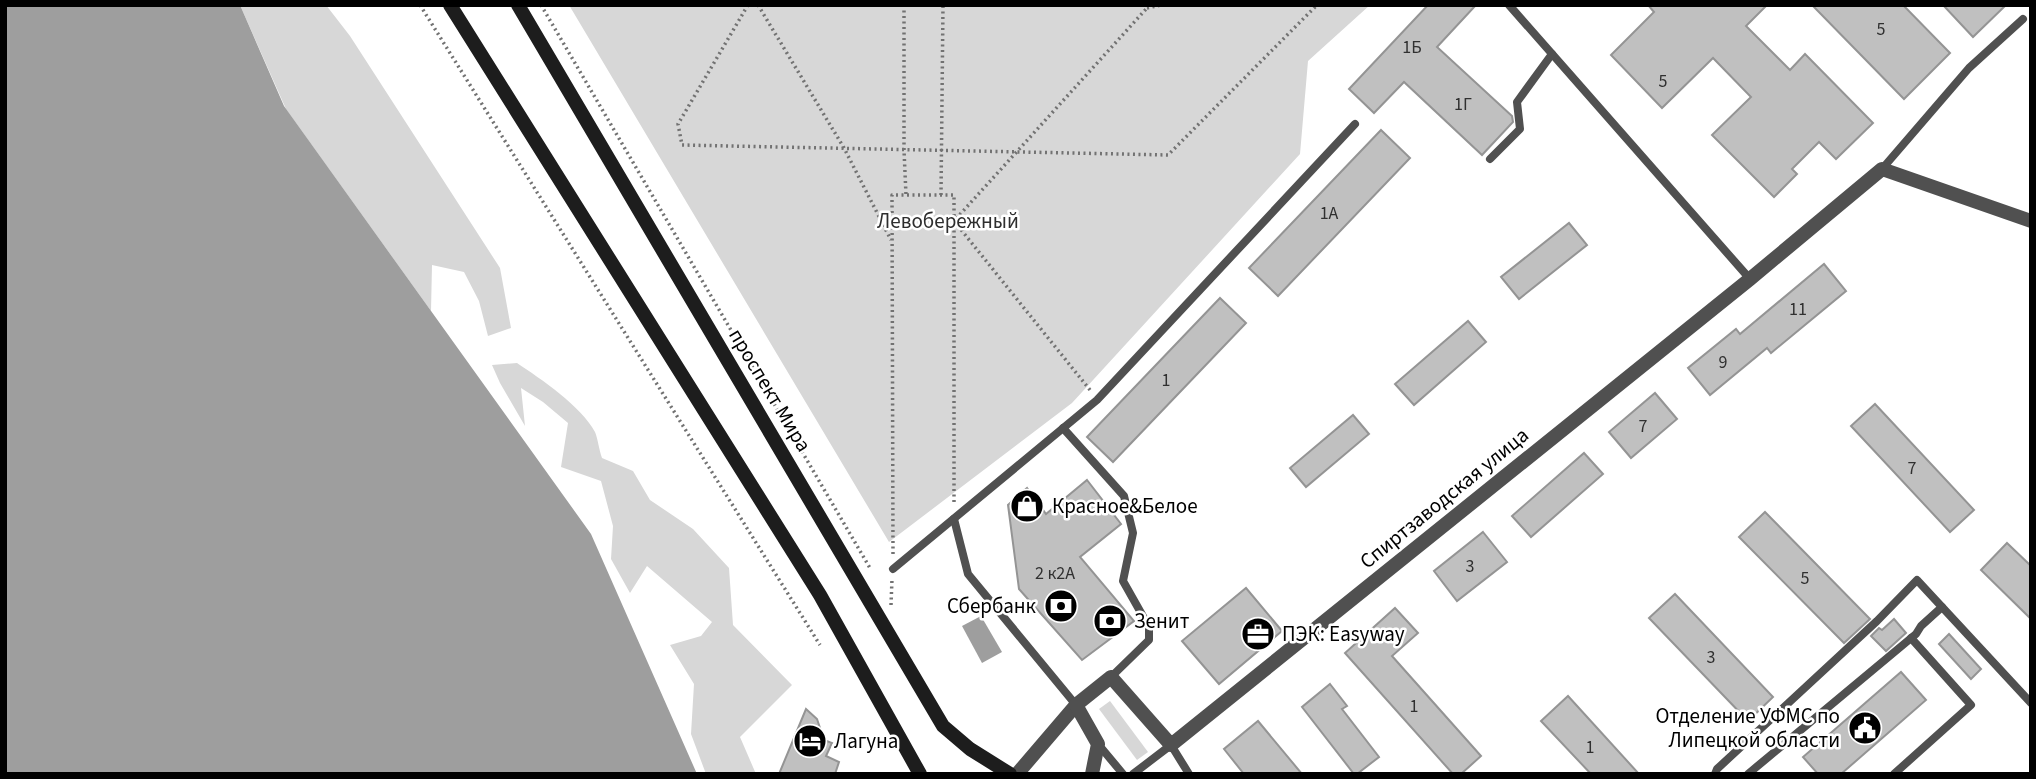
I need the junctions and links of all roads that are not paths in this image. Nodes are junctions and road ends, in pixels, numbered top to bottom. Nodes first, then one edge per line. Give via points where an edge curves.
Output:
1 (450, 5) edge
2 (518, 5) edge
3 (1509, 5) edge
4 (2023, 19) dead end
5 (1552, 54) junction
6 (1355, 124) dead end
7 (1490, 159) dead end
8 (1882, 169) junction
9 (2031, 221) edge
10 (1750, 279) junction
11 (1063, 428) junction
12 (954, 519) junction
13 (892, 569) road end
14 (1942, 607) junction
15 (1911, 638) junction
16 (1111, 677) junction
17 (2031, 703) edge
18 (1076, 705) junction
19 (1098, 744) junction
20 (1171, 745) junction
21 (1760, 771) edge
22 (920, 774) edge
23 (1010, 774) edge
24 (1017, 774) edge
25 (1093, 774) edge
26 (1123, 774) edge
27 (1133, 774) edge
28 (1189, 774) edge
29 (1715, 774) edge
30 (1748, 774) edge
31 (1894, 774) edge

1 - 22 main road via 820,595
2 - 23 main road, проспект Мира via 943,726
3 - 5 lane
4 - 8 lane via 1969,68
5 - 7 lane via 1517,103 1520,128
5 - 10 lane
6 - 11 lane via 1097,400
8 - 9 street
8 - 10 street, Спиртзаводская улица
10 - 20 street, Спиртзаводская улица
11 - 12 lane
11 - 16 lane via 1124,496 1133,533 1123,581 1150,627 1149,640
12 - 13 lane
12 - 18 lane via 968,574
14 - 15 lane
14 - 17 lane
14 - 29 lane via 1917,580
15 - 21 lane
15 - 31 lane via 1971,705
16 - 18 street
16 - 20 street
18 - 19 street
18 - 24 street
19 - 25 street
19 - 26 lane
20 - 27 lane
20 - 28 lane
21 - 30 lane

